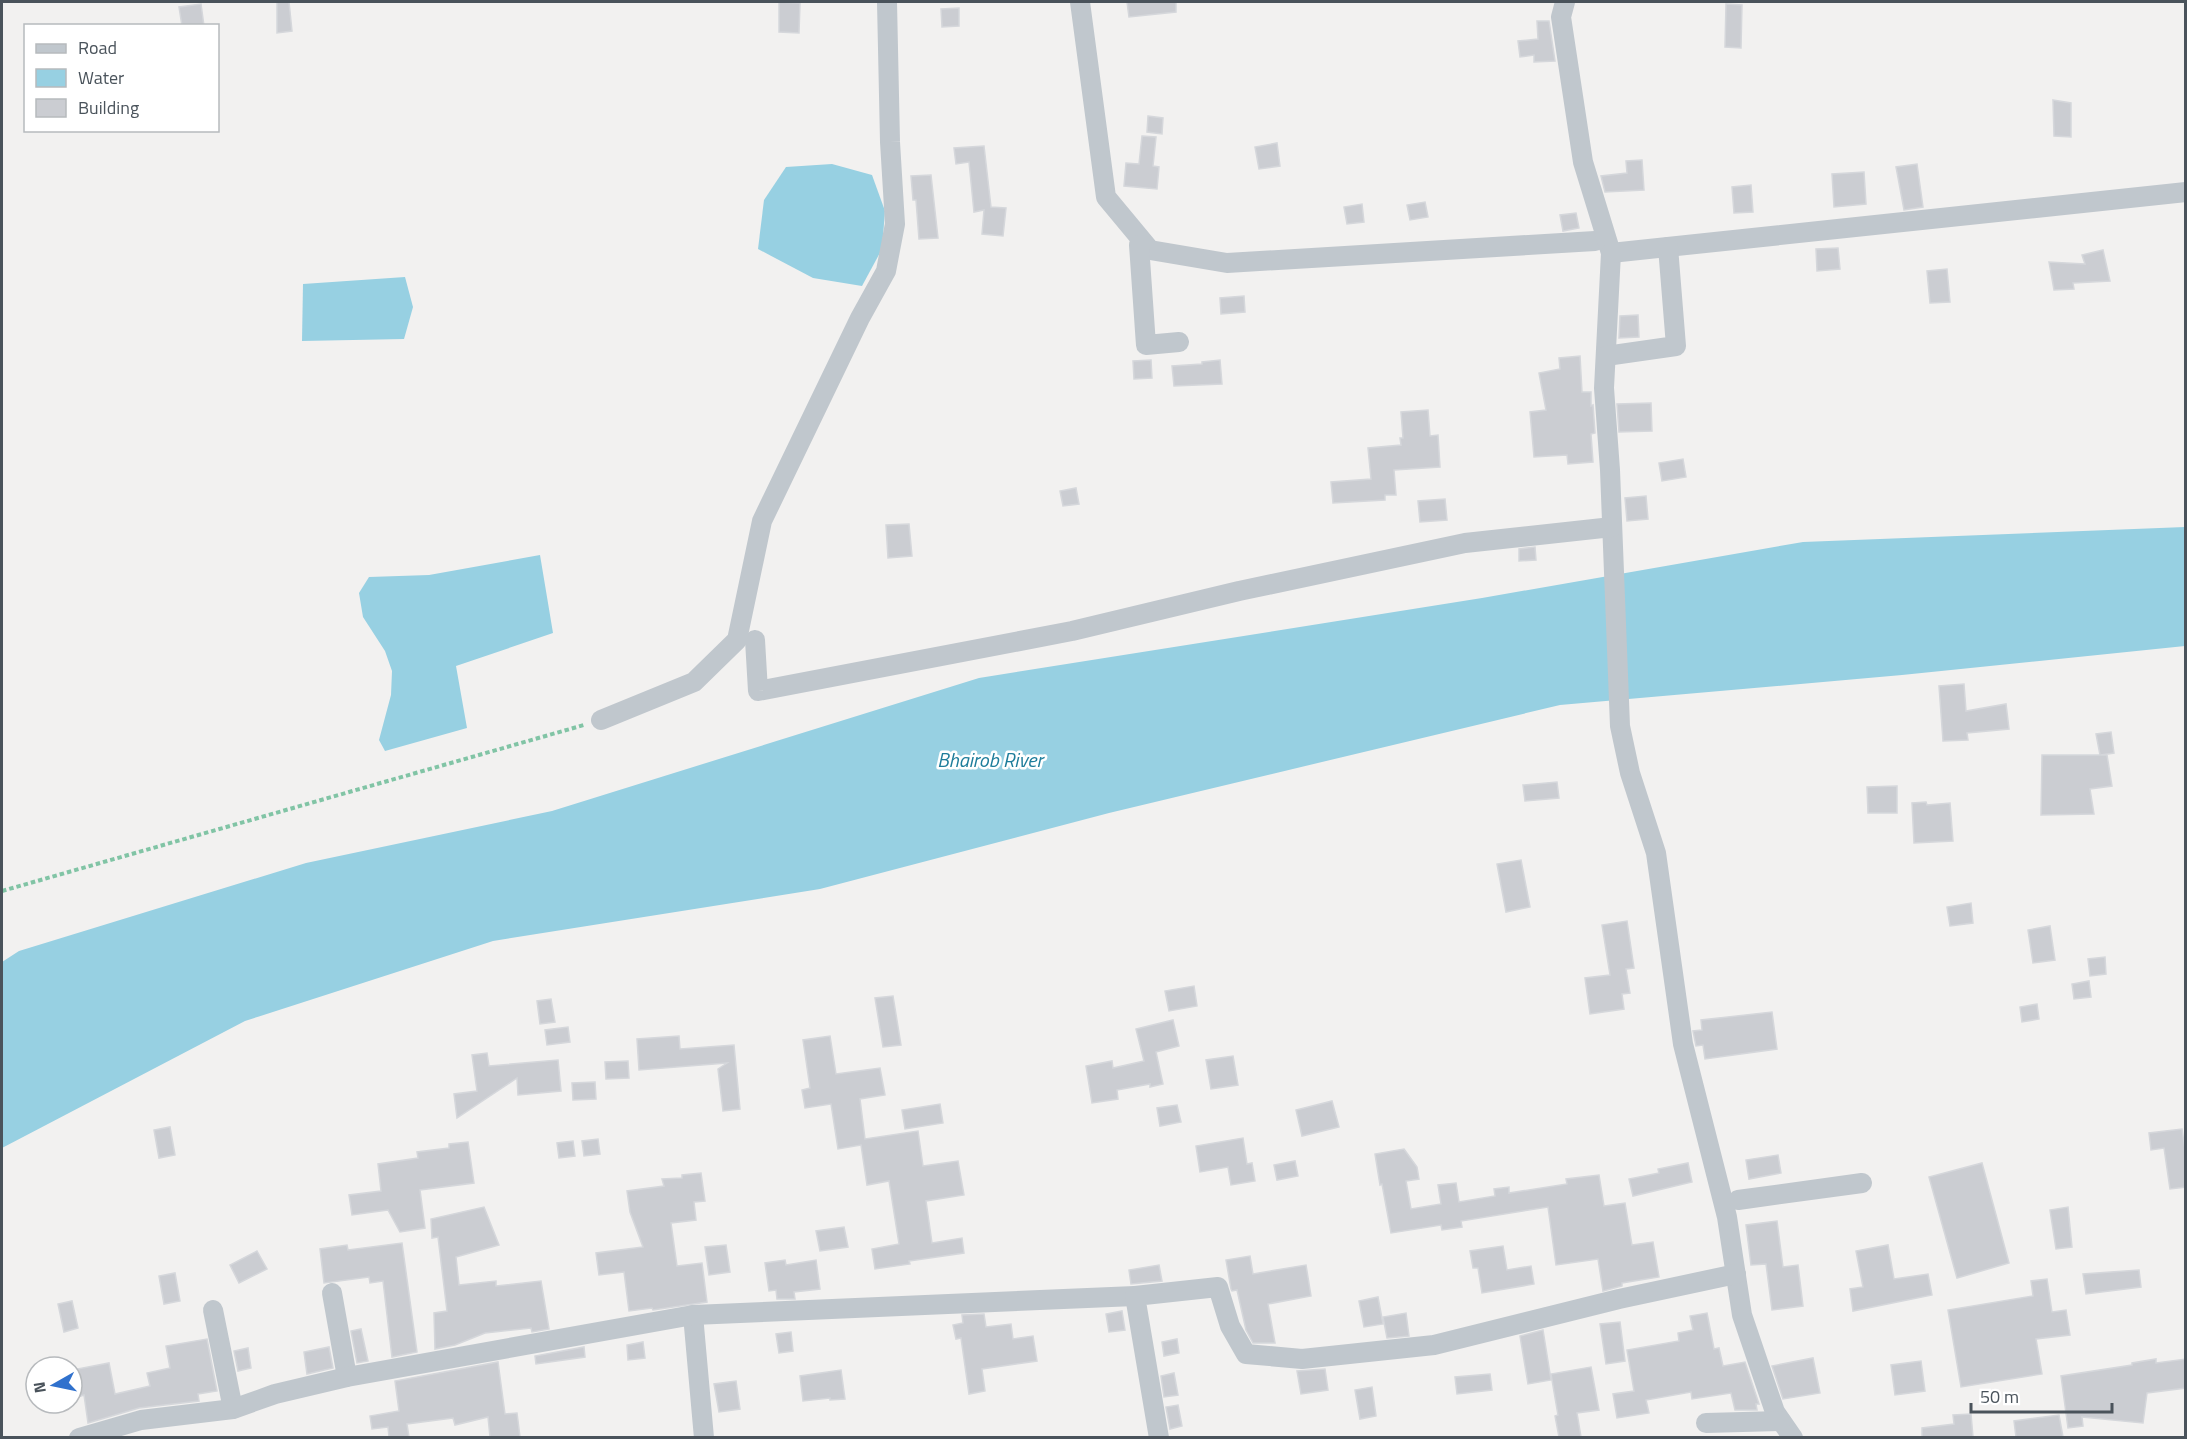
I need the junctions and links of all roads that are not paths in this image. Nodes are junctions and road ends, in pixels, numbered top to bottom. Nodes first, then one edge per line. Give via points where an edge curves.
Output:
1 (887, 2) edge
2 (1080, 2) edge
3 (1565, 2) edge
4 (2186, 192) edge
5 (1595, 241) dead end
6 (1138, 245) dead end
7 (1668, 247) junction
8 (1611, 253) junction
9 (1179, 342) dead end
10 (1606, 356) junction
11 (1612, 527) junction
12 (755, 640) dead end
13 (601, 720) road end
14 (1862, 1183) dead end
15 (1738, 1200) dead end
16 (1736, 1274) junction
17 (332, 1293) dead end
18 (1135, 1296) junction
19 (213, 1310) dead end
20 (693, 1315) junction
21 (347, 1377) junction
22 (232, 1409) junction
23 (1781, 1420) junction
24 (1706, 1424) dead end
25 (79, 1437) edge
26 (704, 1437) edge
27 (1159, 1437) edge
28 (1793, 1437) edge

1 - 13 street via 895,224 886,271 762,522 737,640 694,682
2 - 5 street via 1106,197 1150,250 1227,263
3 - 8 street via 1561,17 1583,162
4 - 7 street
6 - 9 street via 1146,345
7 - 8 street
7 - 10 street via 1676,346
8 - 10 street
10 - 11 street
11 - 12 street via 1465,543 1072,631 758,691
11 - 16 street via 1620,726 1630,773 1656,853 1683,1044 1727,1217
14 - 15 street
16 - 18 street via 1434,1345 1302,1359 1246,1354 1230,1326 1218,1287
16 - 23 street via 1742,1315
17 - 21 street
18 - 20 street
18 - 27 street
19 - 22 street
20 - 21 street
20 - 26 street
21 - 22 street
22 - 25 street via 141,1420
23 - 24 street
23 - 28 street

